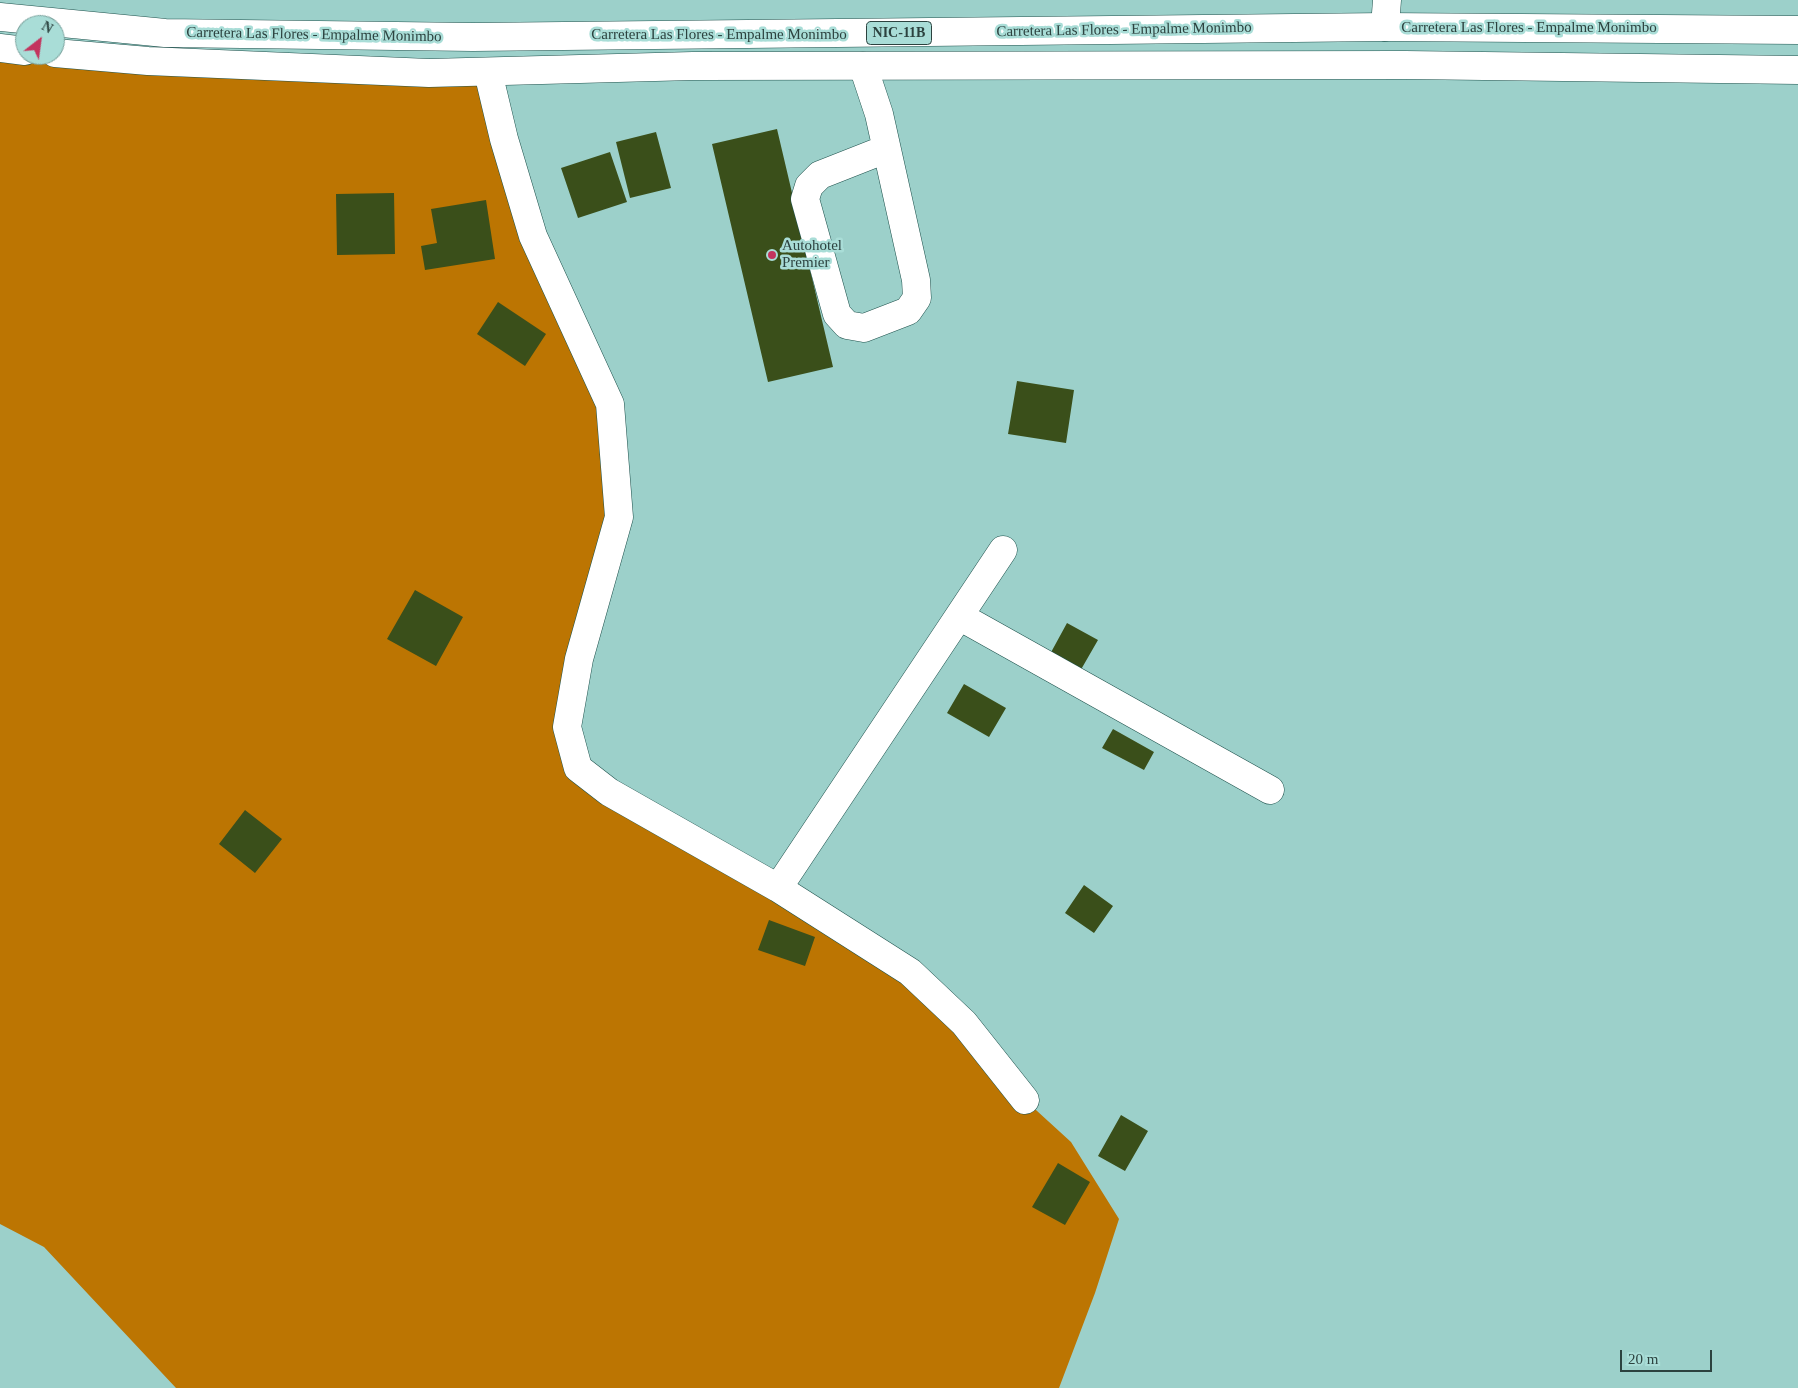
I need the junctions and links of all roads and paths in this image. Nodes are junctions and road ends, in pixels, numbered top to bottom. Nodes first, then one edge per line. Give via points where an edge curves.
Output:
1 (1387, 0) edge
2 (0, 17) edge
3 (1384, 27) junction
4 (1798, 30) edge
5 (0, 48) edge
6 (15, 50) edge
7 (65, 54) edge
8 (863, 66) junction
9 (1798, 70) edge
10 (488, 72) junction
11 (886, 149) junction
12 (1003, 550) dead end
13 (960, 616) junction
14 (1270, 790) dead end
15 (778, 888) junction
16 (1025, 1100) dead end

1 - 3 main road
2 - 3 main road, Carretera Las Flores - Empalme Monimbo / NIC-11B via 165,33 474,37
3 - 4 main road, Carretera Las Flores - Empalme Monimbo / NIC-11B
5 - 6 main road
7 - 10 main road, Carretera Las Flores - Empalme Monimbo / NIC-11B via 148,61 419,73
8 - 9 main road, Carretera Las Flores - Empalme Monimbo / NIC-11B via 1405,65
8 - 10 main road, Carretera Las Flores - Empalme Monimbo / NIC-11B via 693,66
8 - 11 main road
10 - 15 main road via 533,236 610,404 619,517 579,659 567,727 578,768 609,792
11 - 11 main road via 916,280 917,298 908,311 864,328 847,325 837,314 806,199 809,186 820,176
12 - 13 main road
13 - 14 main road
13 - 15 main road
15 - 16 main road via 910,972 964,1023

